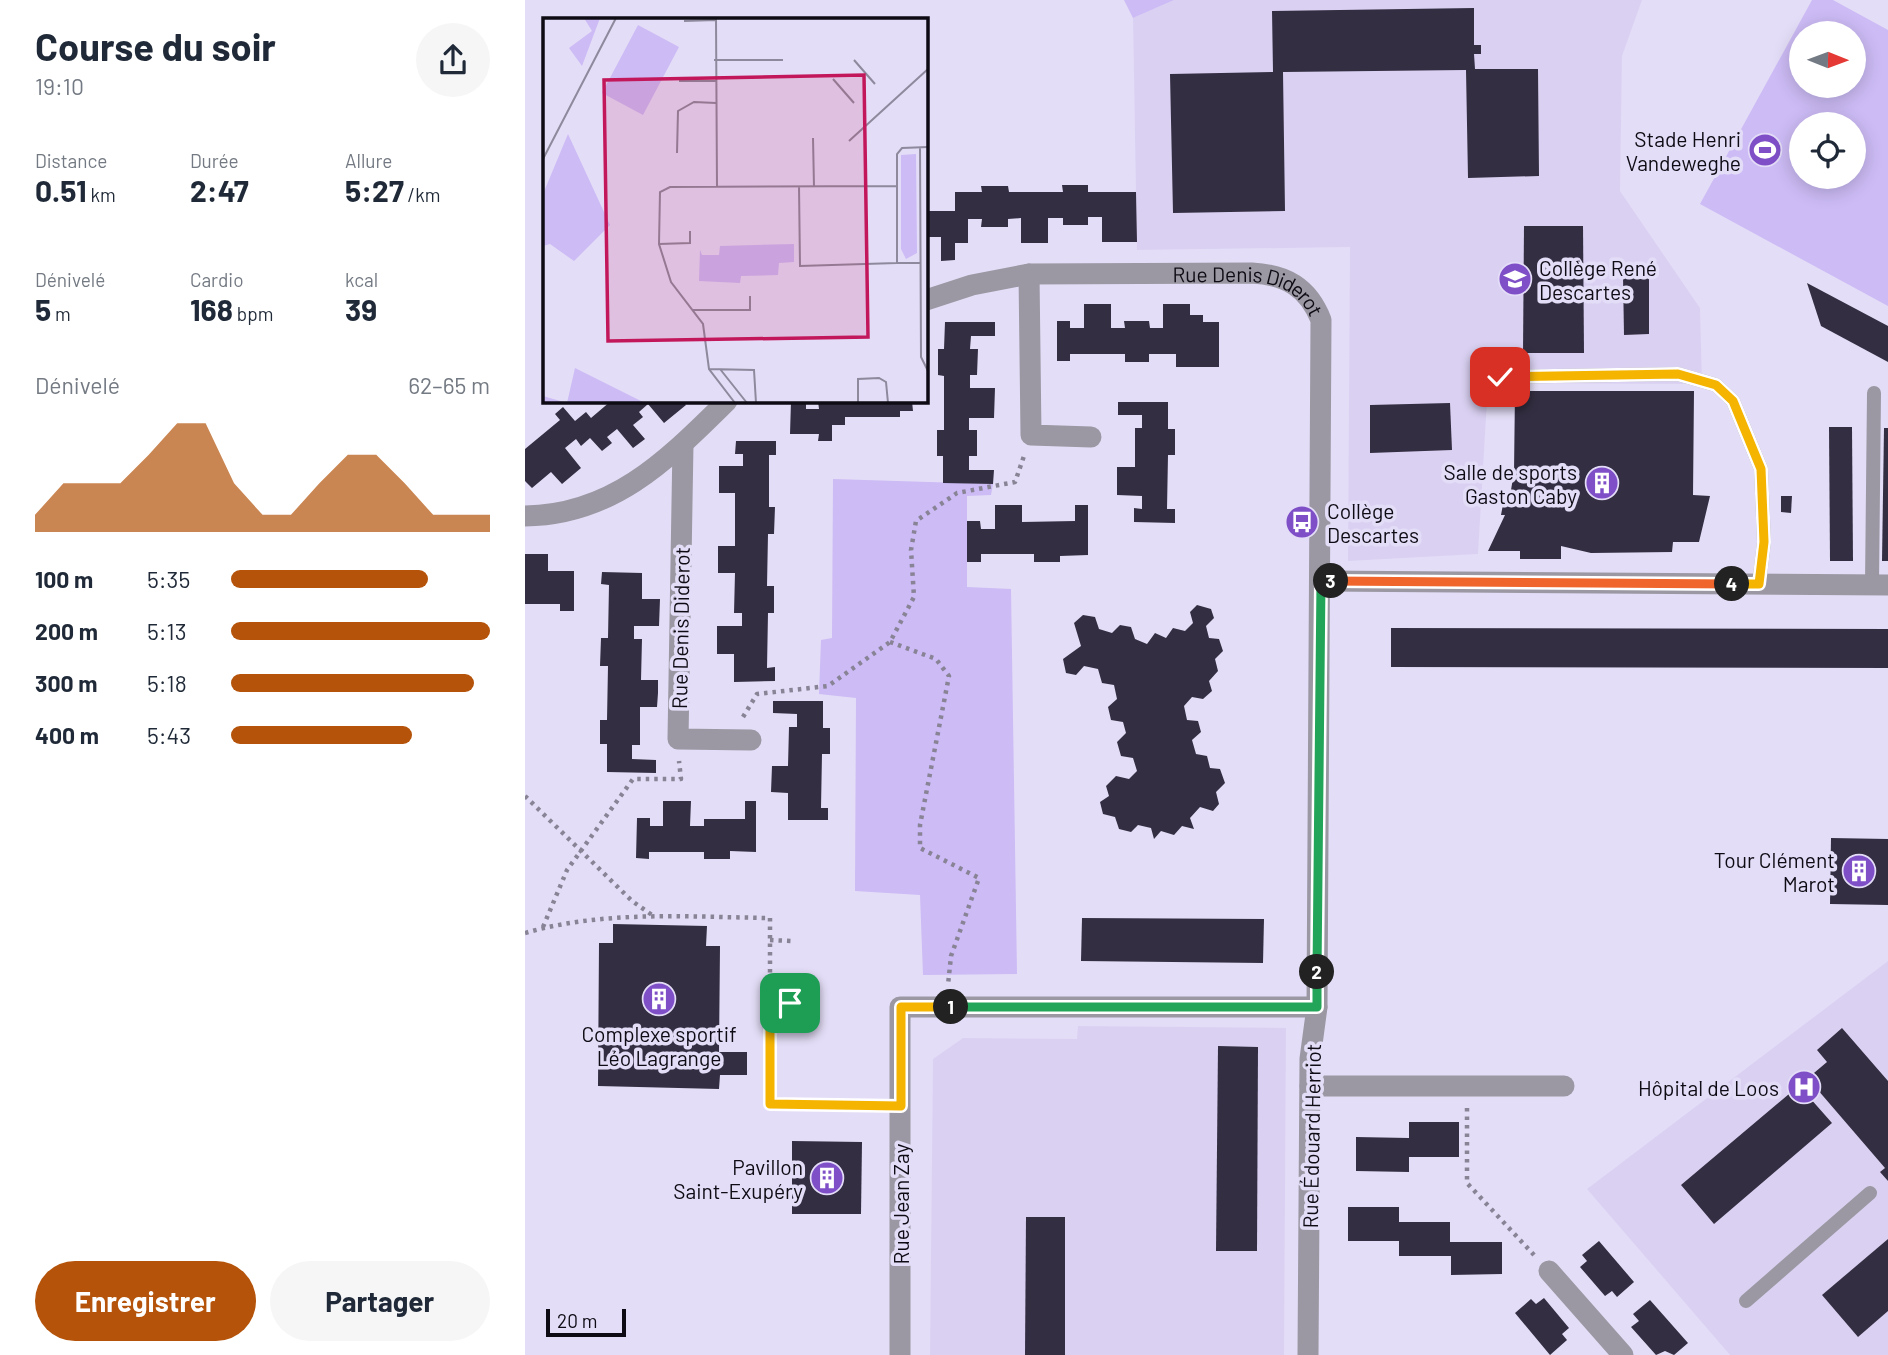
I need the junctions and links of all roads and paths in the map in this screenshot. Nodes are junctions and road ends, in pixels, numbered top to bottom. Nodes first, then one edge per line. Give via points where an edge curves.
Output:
1 (1029, 274) junction
2 (927, 300) edge
3 (1500, 377) dead end
4 (1874, 393) dead end
5 (726, 402) edge
6 (1091, 437) dead end
7 (683, 444) junction
8 (1015, 482) dead end
9 (525, 516) edge
10 (1321, 581) junction
11 (1759, 584) junction
12 (1880, 585) edge
13 (890, 642) junction
14 (757, 694) dead end
15 (678, 739) junction
16 (751, 740) dead end
17 (525, 796) edge
18 (582, 850) junction
19 (653, 916) junction
20 (542, 928) junction
21 (525, 933) edge
22 (770, 940) junction
23 (791, 940) dead end
24 (770, 1003) junction
25 (790, 1003) dead end
26 (945, 1007) junction
27 (1317, 1007) junction
28 (1310, 1086) junction
29 (1467, 1086) junction
30 (1564, 1086) dead end
31 (901, 1106) junction
32 (1870, 1193) dead end
33 (1549, 1271) joint
34 (1745, 1301) dead end
35 (900, 1355) edge
36 (1308, 1355) edge
37 (1623, 1355) edge

1 - 2 street, Rue Denis Diderot
1 - 6 street via 1031,435
1 - 10 street, Rue Denis Diderot via 1270,274 1287,278 1308,296 1321,320 1322,338
3 - 11 lane via 1678,374 1716,385 1733,401 1761,469 1764,542
4 - 12 lane
5 - 7 street
7 - 9 street via 666,461 609,496 572,510
7 - 15 street, Rue Denis Diderot
8 - 13 path via 957,493 916,521 911,550 914,597
10 - 11 street
10 - 27 street, Rue Édouard Herriot
11 - 12 street
13 - 14 path via 828,686
13 - 26 path via 936,659 949,676 920,825 920,848 979,878 951,956
15 - 16 street, Rue Denis Diderot
15 - 18 path via 681,779 633,779
17 - 18 path
18 - 19 path
18 - 20 path via 566,870
19 - 20 path
19 - 22 path via 770,918
20 - 21 path
22 - 23 path
22 - 24 path
24 - 25 path
24 - 31 path via 770,1104
26 - 27 street, Rue Jean Zay
26 - 31 street, Rue Jean Zay via 901,1007
27 - 28 street, Rue Édouard Herriot
28 - 29 street
28 - 36 street, Rue Édouard Herriot
29 - 30 street
29 - 33 path via 1467,1183
31 - 35 street, Rue Jean Zay
32 - 34 lane
33 - 37 street

